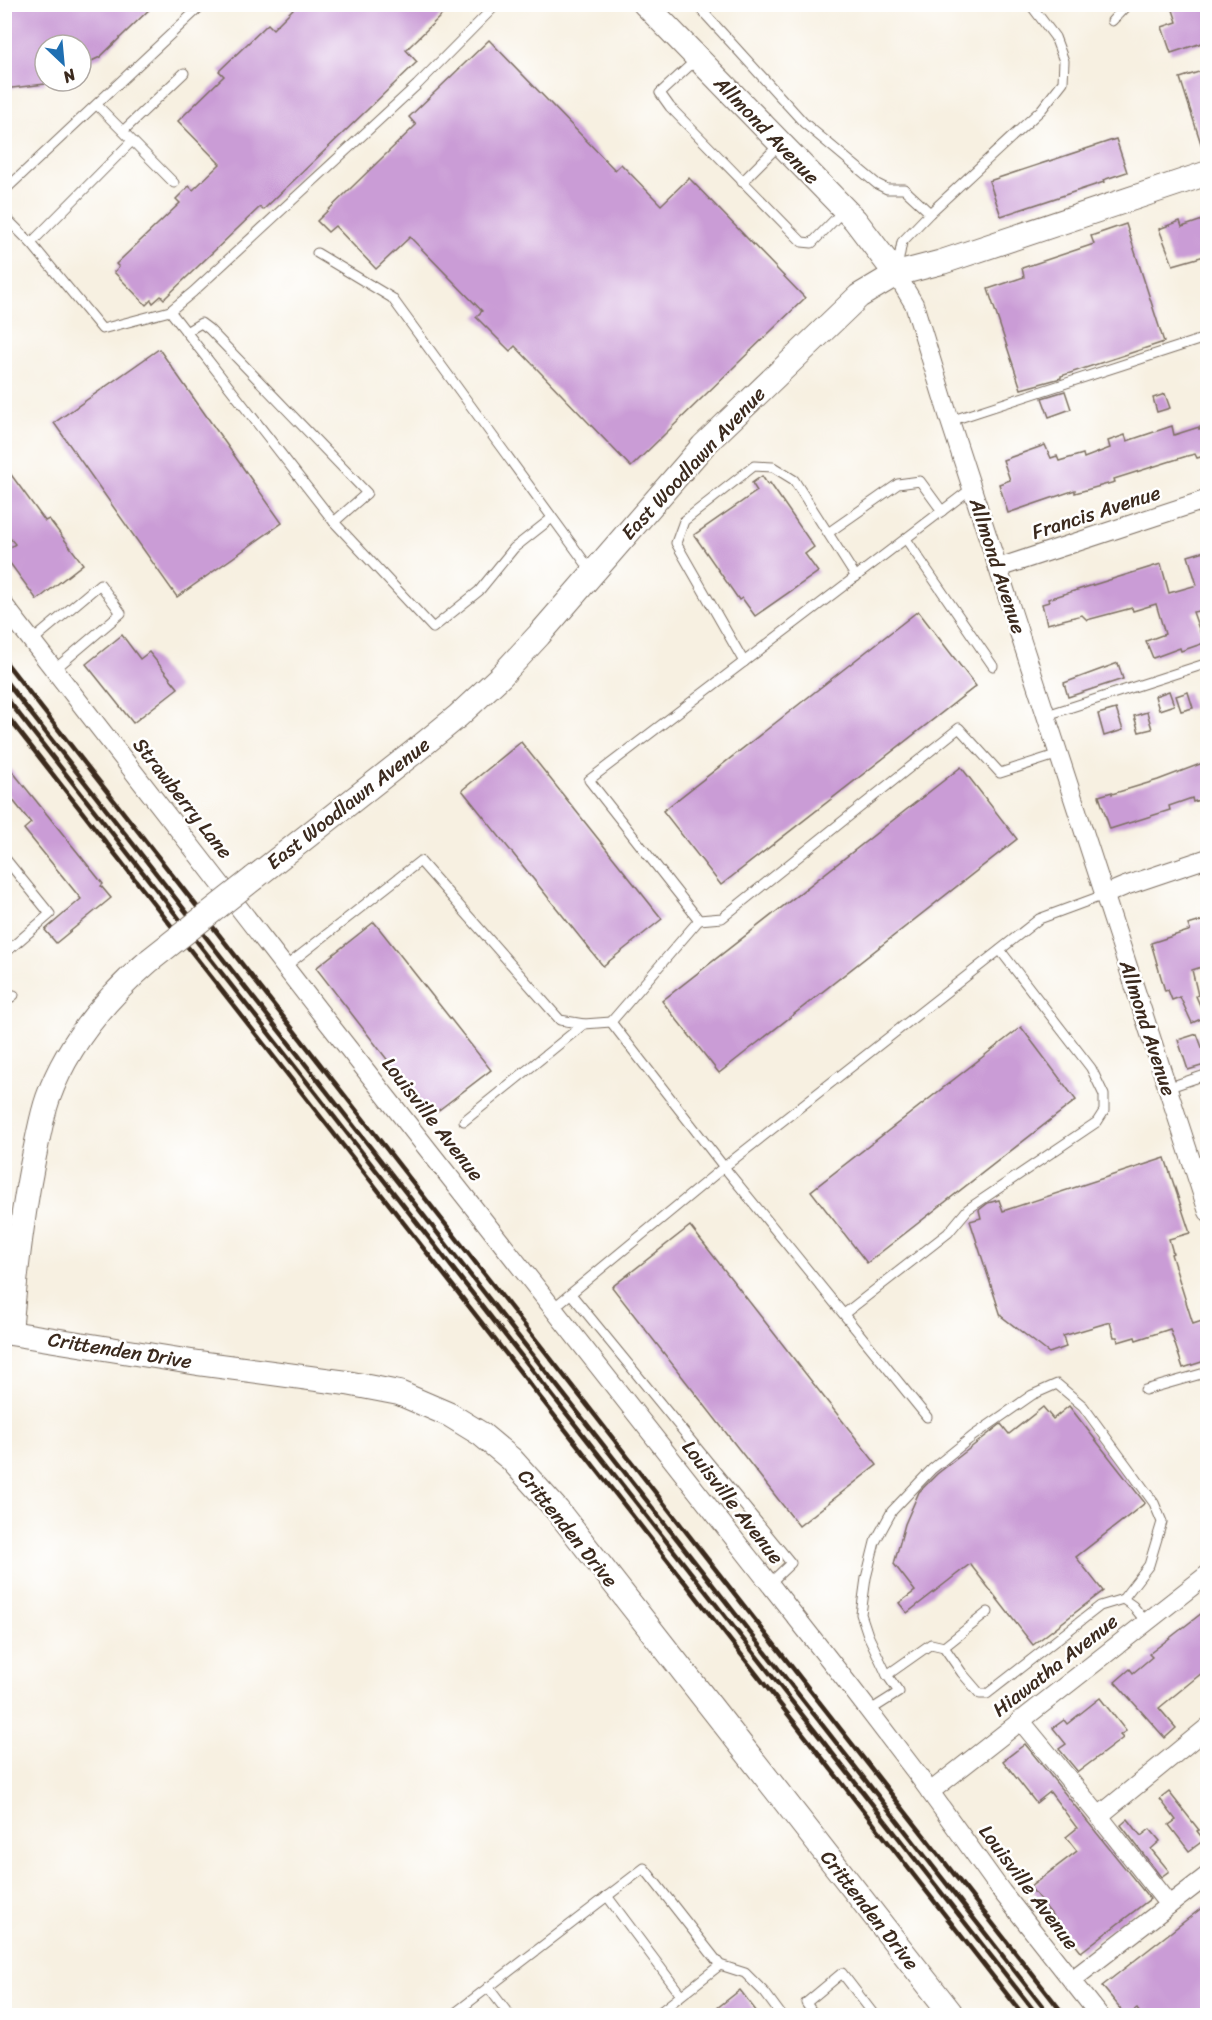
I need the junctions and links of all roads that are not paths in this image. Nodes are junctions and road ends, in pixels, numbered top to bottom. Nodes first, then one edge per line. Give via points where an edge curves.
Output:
1 (203, 4) edge
2 (497, 4) edge
3 (696, 4) edge
4 (1030, 4) edge
5 (1128, 4) edge
6 (652, 7) edge
7 (1112, 21) dead end
8 (697, 59) junction
9 (184, 73) dead end
10 (97, 105) junction
11 (123, 131) junction
12 (132, 141) junction
13 (780, 144) junction
14 (1208, 173) edge
15 (742, 182) junction
16 (174, 183) dead end
17 (4, 191) edge
18 (844, 209) junction
19 (930, 213) junction
20 (4, 216) edge
21 (31, 243) junction
22 (317, 253) dead end
23 (896, 274) junction
24 (170, 311) junction
25 (186, 332) junction
26 (1208, 337) edge
27 (950, 421) junction
28 (972, 488) junction
29 (1208, 499) edge
30 (942, 511) junction
31 (552, 518) junction
32 (334, 522) junction
33 (828, 533) junction
34 (906, 539) junction
35 (998, 568) junction
36 (592, 572) junction
37 (856, 577) junction
38 (4, 604) edge
39 (32, 641) junction
40 (744, 662) junction
41 (1208, 663) edge
42 (993, 666) dead end
43 (55, 669) junction
44 (1047, 715) junction
45 (1059, 754) junction
46 (4, 856) edge
47 (1208, 858) edge
48 (1104, 895) junction
49 (699, 920) junction
50 (1000, 950) junction
51 (4, 954) edge
52 (285, 967) junction
53 (14, 996) dead end
54 (4, 1003) edge
55 (326, 1020) joint
56 (611, 1022) junction
57 (584, 1024) junction
58 (1208, 1074) edge
59 (1167, 1088) junction
60 (464, 1121) dead end
61 (724, 1167) junction
62 (1208, 1212) edge
63 (571, 1294) junction
64 (552, 1309) junction
65 (844, 1314) junction
66 (7, 1332) edge
67 (1208, 1372) edge
68 (1145, 1390) dead end
69 (927, 1417) dead end
70 (1208, 1574) edge
71 (769, 1584) junction
72 (1124, 1599) junction
73 (988, 1612) dead end
74 (1146, 1622) junction
75 (944, 1647) junction
76 (887, 1675) junction
77 (869, 1711) junction
78 (1020, 1720) junction
79 (1208, 1726) edge
80 (930, 1792) junction
81 (1099, 1816) junction
82 (1208, 1875) edge
83 (607, 1896) junction
84 (1169, 1905) junction
85 (720, 1965) junction
86 (1072, 1980) junction
87 (488, 1987) junction
88 (681, 1995) junction
89 (451, 2016) edge
90 (510, 2016) edge
91 (655, 2016) edge
92 (782, 2016) edge
93 (815, 2016) edge
94 (875, 2016) edge
95 (953, 2016) edge
96 (1100, 2016) edge

1 - 10 lane
2 - 24 lane via 417,85
3 - 19 lane via 804,123 877,184 887,189 904,189
4 - 19 lane via 1055,37 1064,61 1063,82 1041,110
5 - 7 lane
6 - 8 main road, Allmond Avenue
8 - 13 main road, Allmond Avenue
8 - 15 lane via 660,93
9 - 11 lane
10 - 11 lane
10 - 17 lane
11 - 12 lane
12 - 16 lane
12 - 21 lane
13 - 15 lane
13 - 18 main road, Allmond Avenue
14 - 23 main road, East Woodlawn Avenue
15 - 18 lane via 802,242 813,243
18 - 23 main road, Allmond Avenue
19 - 23 lane via 902,242
20 - 21 lane
21 - 24 lane via 102,329
22 - 31 lane via 392,298
23 - 27 street, Allmond Avenue via 914,304
23 - 36 main road, East Woodlawn Avenue via 859,296 703,446
24 - 25 lane
25 - 32 lane
25 - 32 lane via 201,323 210,329 367,493
26 - 27 lane
27 - 28 street, Allmond Avenue
28 - 30 lane
28 - 35 street, Allmond Avenue
29 - 35 street, Francis Avenue
30 - 33 lane via 920,481 898,484
30 - 34 lane
31 - 32 lane via 514,548 479,591 433,628
31 - 36 lane
33 - 37 lane
33 - 40 lane via 794,480 773,467 754,466 684,521 676,543
34 - 37 lane
34 - 42 lane
35 - 44 street, Allmond Avenue
36 - 66 main road, East Woodlawn Avenue, bridge via 501,676 458,716 150,960 117,989 89,1022 47,1099 29,1176
37 - 40 lane
38 - 39 street, Strawberry Lane
39 - 43 street, Strawberry Lane
39 - 43 lane via 100,584 121,613
40 - 49 lane via 589,780
41 - 44 lane
43 - 52 street, Strawberry Lane
44 - 45 street, Allmond Avenue
45 - 48 street, Allmond Avenue
45 - 49 lane via 1000,773 959,728 722,918
46 - 51 lane via 50,914
47 - 48 street
48 - 50 lane via 1039,919
48 - 59 street, Allmond Avenue
49 - 56 lane
50 - 61 lane
50 - 65 lane via 1091,1068 1104,1095 1104,1111 1097,1122 968,1209 948,1233
52 - 55 street, Strawberry Lane
52 - 57 lane via 420,861 560,1020
53 - 54 lane
55 - 64 street, Louisville Avenue
56 - 57 lane
56 - 61 lane
57 - 60 lane
58 - 59 lane
59 - 62 street, Allmond Avenue
61 - 63 lane
61 - 65 lane
63 - 64 lane
63 - 71 lane via 792,1563
64 - 71 street, Louisville Avenue
65 - 69 lane
66 - 95 main road, Crittenden Drive via 399,1393 450,1415 481,1434 511,1459 557,1510
67 - 68 lane
70 - 74 street, Hiawatha Avenue
71 - 77 street, Louisville Avenue
72 - 74 lane
72 - 75 lane via 1100,1606 987,1694 980,1694
72 - 76 lane via 1149,1565 1162,1522 1154,1503 1083,1406 1057,1384 1032,1395 973,1436 932,1469 892,1511 875,1542 861,1614
73 - 75 lane
74 - 78 street, Hiawatha Avenue
75 - 76 lane via 931,1644
76 - 77 lane via 899,1692
77 - 80 street, Louisville Avenue
78 - 80 street, Hiawatha Avenue
78 - 81 street
79 - 81 street
80 - 86 street, Louisville Avenue
81 - 84 street
82 - 84 street
83 - 85 lane via 644,1868
83 - 87 lane
83 - 88 lane
84 - 86 street
85 - 88 lane
85 - 92 lane via 745,1973
86 - 96 street, Louisville Avenue
87 - 89 lane
87 - 90 lane
88 - 91 lane
93 - 94 lane via 806,2003 842,1973

